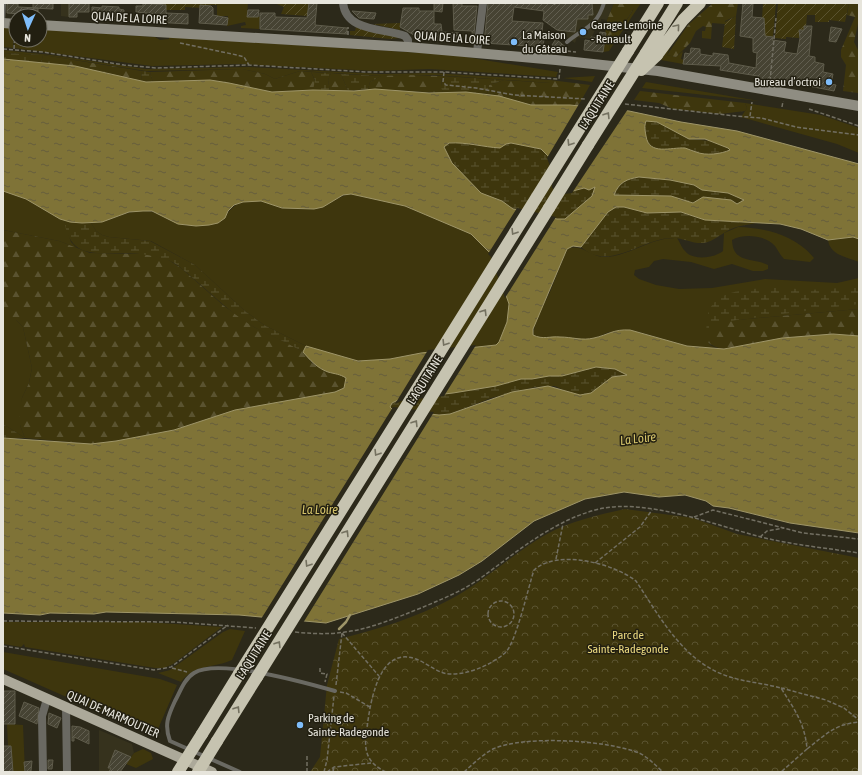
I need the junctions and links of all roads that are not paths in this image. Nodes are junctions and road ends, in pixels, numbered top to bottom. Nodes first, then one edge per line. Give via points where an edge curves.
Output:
1 (4, 3) edge
2 (343, 3) edge
3 (483, 3) edge
4 (604, 3) edge
5 (677, 3) edge
6 (700, 3) edge
7 (655, 7) edge
8 (3, 22) edge
9 (48, 26) edge
10 (567, 42) dead end
11 (408, 47) junction
12 (477, 52) junction
13 (651, 54) junction
14 (859, 106) edge
15 (3, 679) edge
16 (334, 691) road end
17 (47, 698) junction
18 (66, 707) junction
19 (43, 772) edge
20 (67, 772) edge
21 (178, 772) edge
22 (198, 772) edge
23 (212, 772) edge
24 (240, 772) edge

1 - 8 lane
2 - 11 street via 352,20 361,25 405,36
3 - 12 street
4 - 10 lane via 598,17 588,29
5 - 13 highway, L'AQUITAINE
13 -> 6 highway
7 -> 21 highway, L'AQUITAINE, bridge
9 - 11 main road, QUAI DE LA LOIRE
11 - 12 main road, QUAI DE LA LOIRE
12 - 14 main road, QUAI DE LA LOIRE via 658,71
22 -> 13 highway, L'AQUITAINE, bridge via 626,85
15 - 17 main road, QUAI DE MARMOUTIER
16 - 24 lane via 274,675 210,668 193,673 186,680 166,718 166,732 170,741
17 - 18 main road, QUAI DE MARMOUTIER
17 - 19 street via 42,716
18 - 20 street
18 - 23 main road, QUAI DE MARMOUTIER

